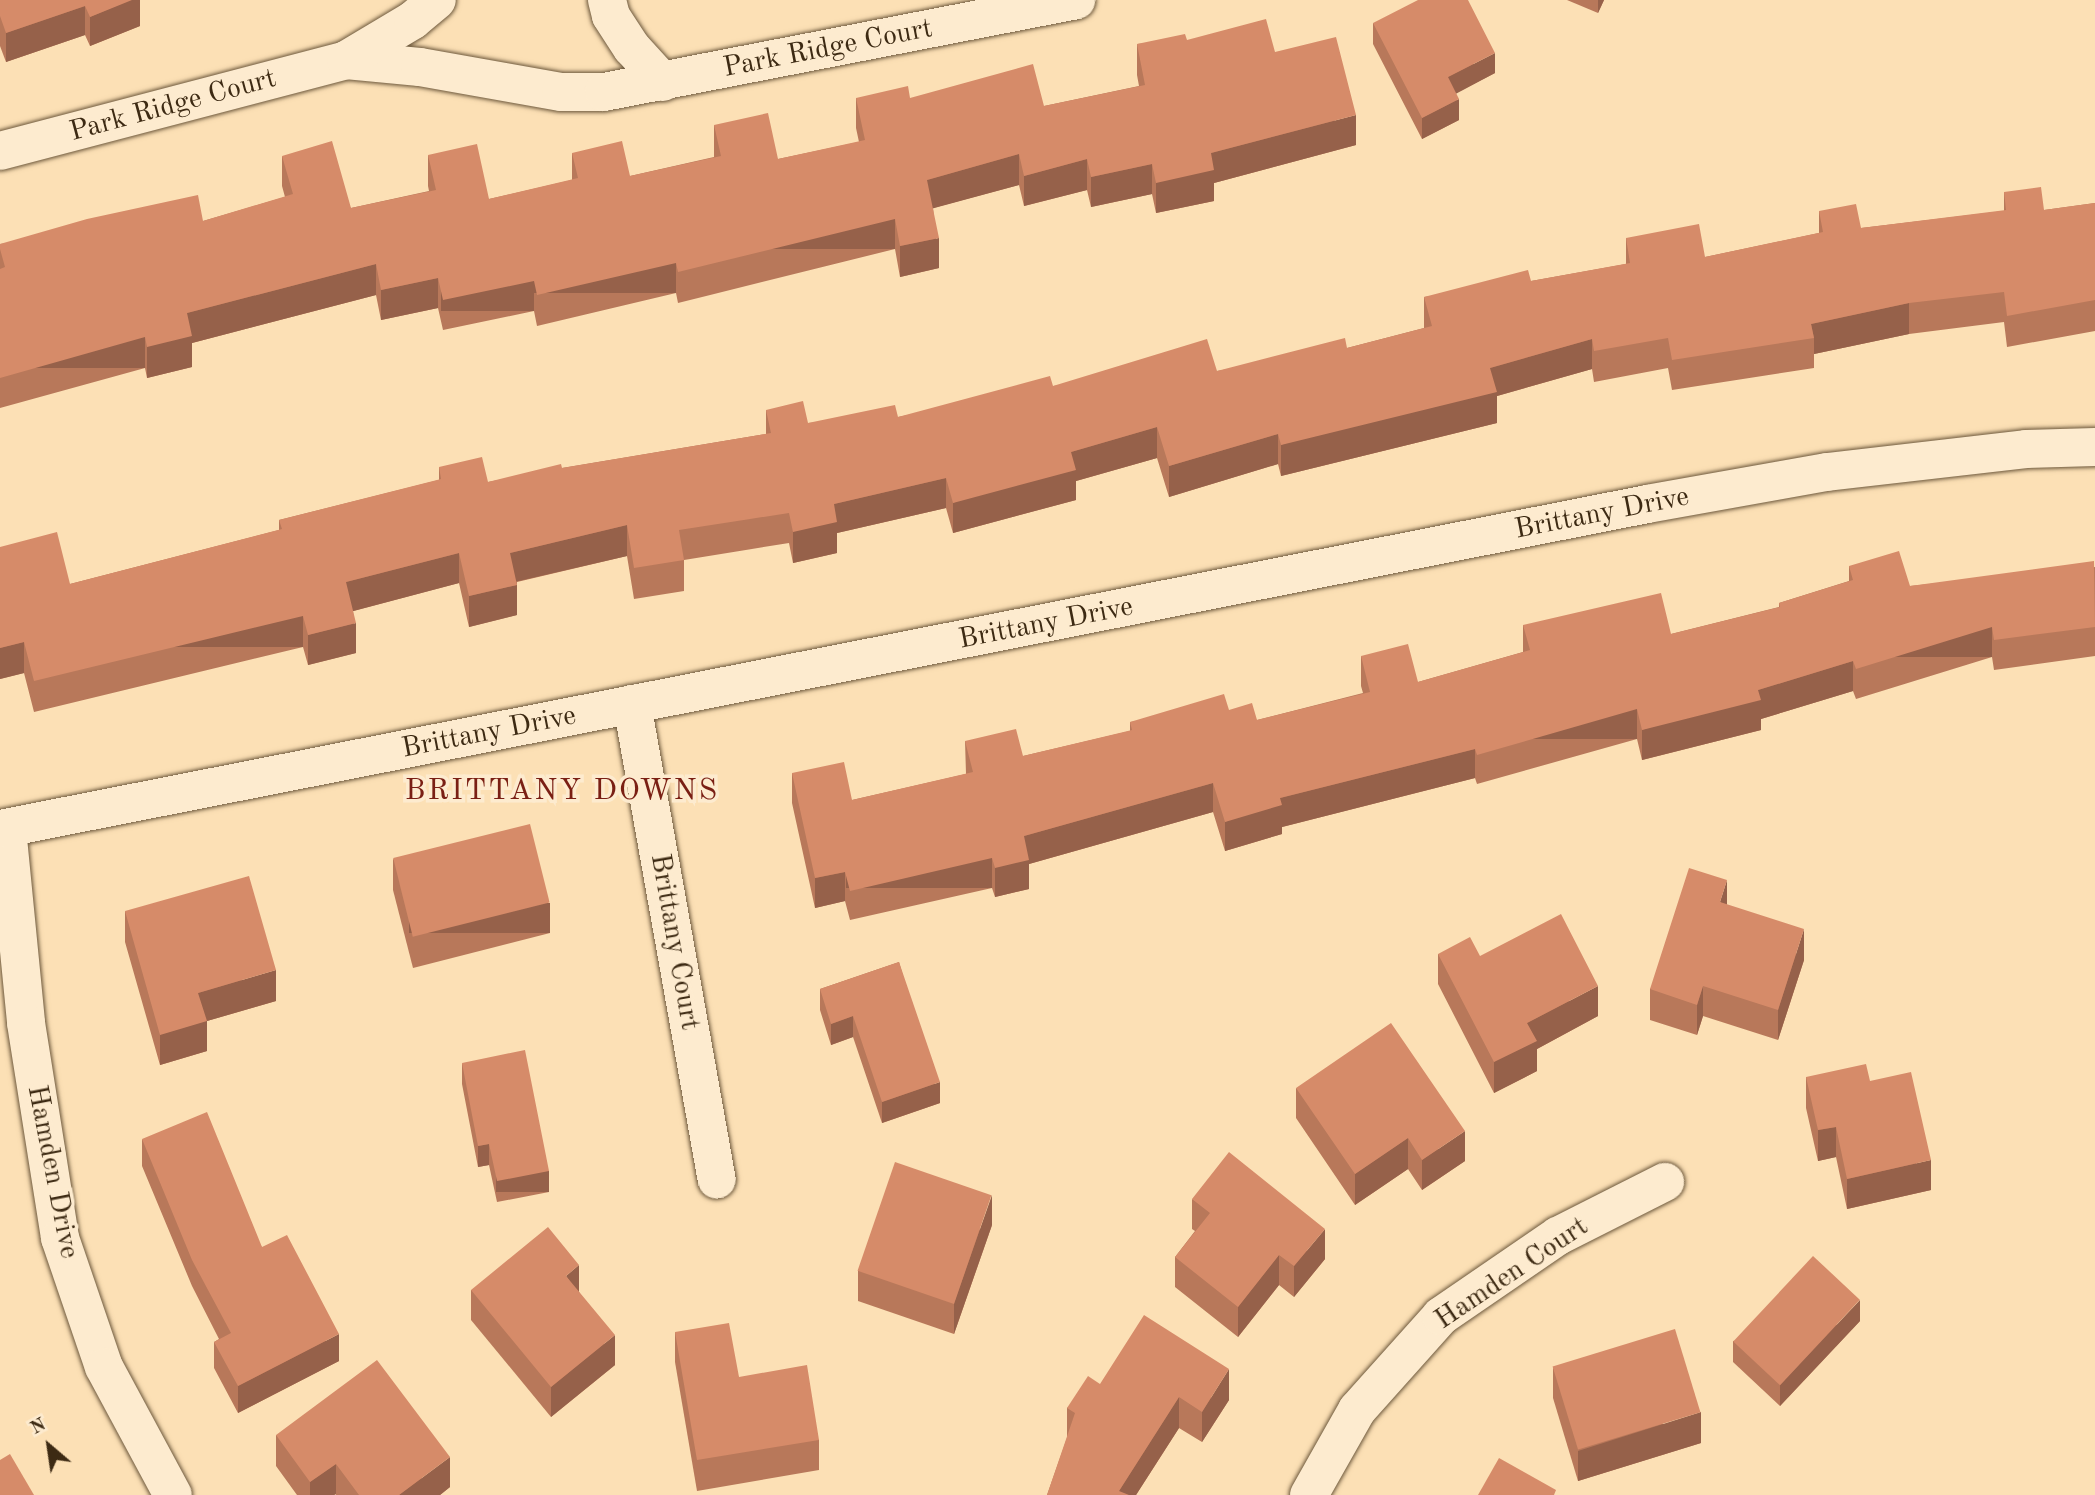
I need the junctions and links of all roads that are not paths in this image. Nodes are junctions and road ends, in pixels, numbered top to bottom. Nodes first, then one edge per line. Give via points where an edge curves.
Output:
1 (436, 0) edge
2 (607, 0) edge
3 (1076, 0) edge
4 (346, 60) junction
5 (663, 82) junction
6 (0, 151) edge
7 (2095, 447) edge
8 (632, 704) junction
9 (4, 828) edge
10 (717, 1179) dead end
11 (1665, 1182) dead end
12 (173, 1495) edge
13 (1308, 1495) edge

1 - 4 street, Park Ridge Court via 414,20
2 - 5 street via 611,16 632,48
3 - 5 street, Park Ridge Court
4 - 5 street, Park Ridge Court via 420,67 561,92 604,92
4 - 6 street, Park Ridge Court
7 - 8 street, Brittany Drive via 2026,449 1827,472
8 - 9 street, Brittany Drive
8 - 10 street, Brittany Court
9 - 12 street, Hamden Drive via 26,1023 60,1238 104,1367
11 - 13 street, Hamden Court via 1558,1236 1441,1316 1357,1410

